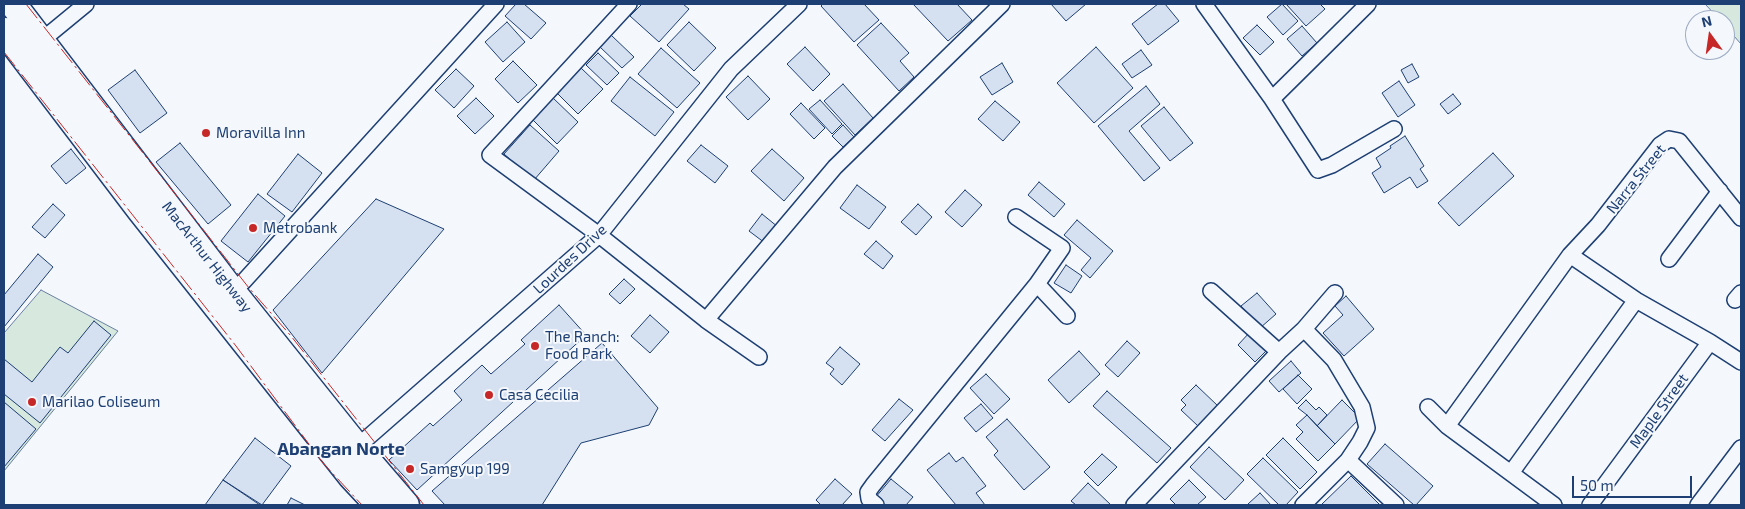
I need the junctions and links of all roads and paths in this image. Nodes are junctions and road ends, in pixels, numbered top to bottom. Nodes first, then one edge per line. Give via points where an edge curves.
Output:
1 (12, 4) edge
2 (86, 4) edge
3 (496, 4) edge
4 (628, 4) edge
5 (799, 4) edge
6 (1002, 4) edge
7 (1204, 4) edge
8 (1368, 4) edge
9 (4, 31) edge
10 (41, 41) junction
11 (1272, 99) junction
12 (1394, 129) dead end
13 (1720, 192) junction
14 (1016, 217) dead end
15 (1741, 218) edge
16 (599, 235) junction
17 (1570, 255) junction
18 (1669, 259) dead end
19 (1037, 284) junction
20 (232, 291) junction
21 (1211, 292) dead end
22 (1335, 293) dead end
23 (1636, 300) junction
24 (1067, 316) dead end
25 (706, 320) junction
26 (1304, 329) junction
27 (1710, 342) junction
28 (1279, 352) junction
29 (759, 358) dead end
30 (1741, 362) edge
31 (1428, 407) dead end
32 (1447, 426) junction
33 (357, 447) junction
34 (1741, 448) edge
35 (1348, 460) junction
36 (1511, 473) junction
37 (378, 505) edge
38 (406, 505) edge
39 (876, 505) edge
40 (1134, 505) edge
41 (1303, 505) edge
42 (1396, 505) edge
43 (1554, 505) edge
44 (1590, 505) edge
45 (1698, 505) edge

1 - 10 highway, MacArthur Highway
2 - 10 street
3 - 20 street
4 - 16 street via 490,155
5 - 16 street, Lourdes Drive via 731,69
6 - 25 street via 834,168
7 - 11 street
8 - 11 street
9 - 37 highway, MacArthur Highway via 140,210
10 - 20 highway, MacArthur Highway
11 - 12 street via 1318,170
13 - 15 street, Narra Street
13 - 17 street, Narra Street via 1680,141 1669,139 1660,145 1598,225
13 - 18 street
14 - 19 street via 1062,248
16 - 25 street
16 - 33 street, Lourdes Drive
17 - 23 street
17 - 32 street
19 - 24 street
19 - 39 street via 873,485 868,492 869,499
20 - 33 highway, MacArthur Highway
21 - 28 street
22 - 26 street
23 - 27 street
23 - 36 street
25 - 29 street
26 - 28 street
26 - 35 street via 1334,360 1362,407 1367,428
27 - 30 street
27 - 44 street, Maple Street
28 - 40 street
31 - 32 street
32 - 36 street
33 - 38 highway, MacArthur Highway
34 - 45 street
35 - 41 street
35 - 42 street
36 - 43 street

